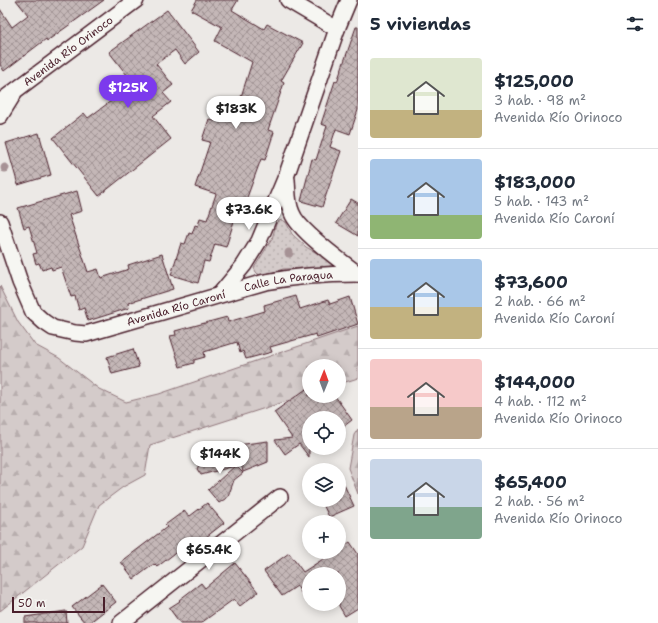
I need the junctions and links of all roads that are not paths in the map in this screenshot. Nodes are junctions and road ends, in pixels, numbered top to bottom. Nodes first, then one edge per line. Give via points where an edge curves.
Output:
1 (136, 0) edge
2 (288, 0) edge
3 (349, 0) edge
4 (337, 29) junction
5 (14, 93) junction
6 (0, 102) edge
7 (0, 116) edge
8 (287, 174) junction
9 (0, 222) edge
10 (358, 274) edge
11 (220, 294) junction
12 (280, 497) dead end
13 (121, 623) edge

1 - 5 street, Avenida Río Orinoco
2 - 4 street
3 - 4 street, Avenida Río Caroní
4 - 8 street, Avenida Río Caroní
5 - 6 street, Avenida Río Orinoco
5 - 7 street
8 - 10 street via 288,200 292,214 301,228
8 - 11 street, Avenida Río Caroní via 259,241 244,265
9 - 11 street, Avenida Río Caroní via 33,312 53,328 86,334
10 - 11 street, Calle La Paragua via 290,277
12 - 13 street

